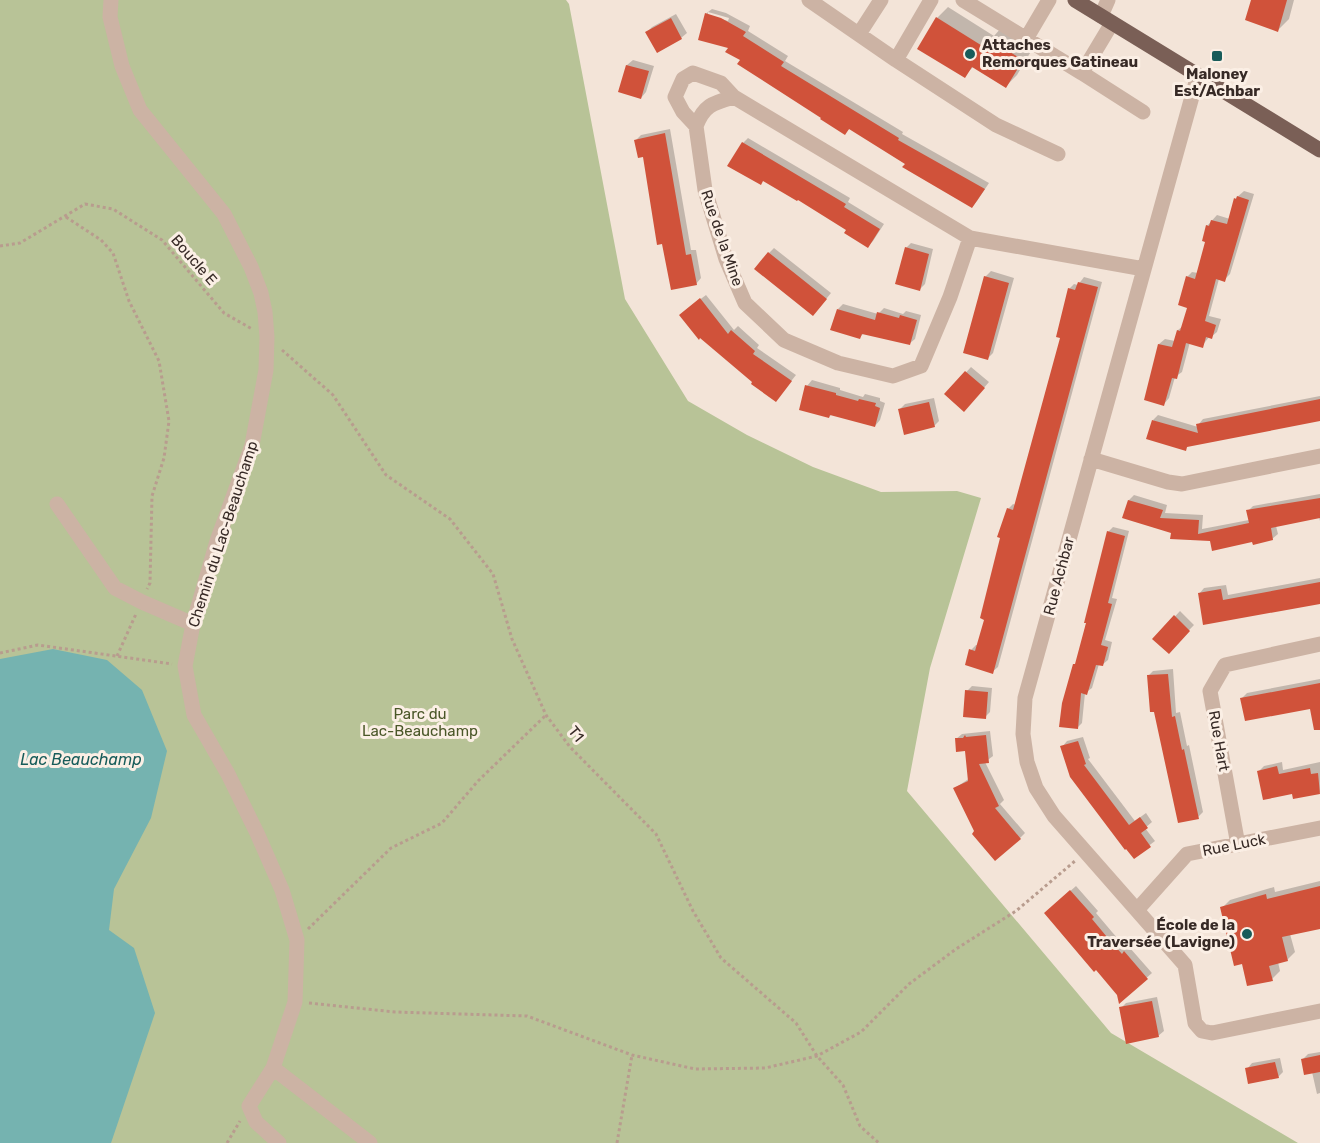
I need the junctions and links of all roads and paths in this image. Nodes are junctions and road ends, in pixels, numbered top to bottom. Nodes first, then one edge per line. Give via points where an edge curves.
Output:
1 (111, 0) edge
2 (809, 0) edge
3 (881, 0) edge
4 (931, 0) edge
5 (963, 0) edge
6 (1049, 0) edge
7 (1075, 0) edge
8 (1108, 0) edge
9 (1106, 19) junction
10 (859, 34) junction
11 (1026, 39) junction
12 (896, 60) junction
13 (1082, 73) junction
14 (1198, 75) junction
15 (734, 97) junction
16 (1143, 112) dead end
17 (696, 126) junction
18 (1320, 150) edge
19 (1058, 154) dead end
20 (66, 217) junction
21 (970, 238) junction
22 (0, 246) edge
23 (1144, 269) junction
24 (267, 337) junction
25 (1320, 456) edge
26 (1091, 459) junction
27 (57, 504) dead end
28 (142, 602) junction
29 (193, 624) junction
30 (1320, 644) edge
31 (0, 653) edge
32 (117, 656) junction
33 (185, 666) junction
34 (546, 715) junction
35 (1320, 828) edge
36 (1238, 845) junction
37 (1086, 852) junction
38 (1137, 910) junction
39 (297, 940) junction
40 (295, 1002) junction
41 (1320, 1011) edge
42 (632, 1055) junction
43 (817, 1056) junction
44 (273, 1068) junction
45 (249, 1106) junction
46 (227, 1143) edge
47 (279, 1143) edge
48 (370, 1143) edge
49 (617, 1143) edge
50 (879, 1143) edge

1 - 24 street, Chemin du Lac-Beauchamp via 110,17 122,66 140,110 224,214 261,293
2 - 10 street
3 - 10 street
4 - 12 street
5 - 11 street
6 - 11 street
7 - 9 main road
8 - 9 street
9 - 13 street
9 - 14 main road
10 - 12 street
11 - 13 street
12 - 19 street via 996,125
13 - 16 street
14 - 18 main road
14 - 23 street, Rue Achbar
15 - 17 street via 712,103 701,113
15 - 17 street, Rue de la Mine via 721,83 708,77 693,73 683,79 675,97
15 - 21 street, Rue de la Mine
17 - 21 street, Rue de la Mine via 705,190 726,259 745,303 784,340 838,363 893,376 921,366
20 - 22 path, Boucle E via 20,243
20 - 24 path, Boucle E via 85,204 113,209 162,240 224,313
20 - 28 path via 113,253 129,301 159,361 169,421 164,458 152,496 150,583
21 - 23 street, Rue de la Mine
23 - 26 street, Rue Achbar
24 - 29 street, Chemin du Lac-Beauchamp via 266,370 252,445 217,541
24 - 34 path, T1 via 333,395 386,476 450,519 493,574 512,639
25 - 26 street via 1182,484
26 - 37 street, Rue Achbar via 1025,698 1023,734 1036,788 1054,816
27 - 28 street via 115,588
28 - 29 street
28 - 32 path
29 - 33 street, Chemin du Lac-Beauchamp
30 - 36 street, Rue Hart via 1225,665 1210,691
31 - 32 path via 38,645
32 - 33 path
33 - 39 street, Chemin du Lac-Beauchamp via 194,716 261,842 282,890
34 - 39 path via 478,781 442,823 391,848
34 - 43 path, T1 via 570,747 656,834 693,911 722,958 796,1023
35 - 36 street, Rue Luck
36 - 38 street, Rue Luck via 1187,854
37 - 38 street, Rue Achbar
37 - 43 path via 1016,911 909,984 861,1032
38 - 41 street, Rue Achbar via 1185,965 1195,1023 1202,1031
39 - 40 street, Chemin du Lac-Beauchamp
40 - 42 path via 395,1012 527,1016
40 - 44 street, Chemin du Lac-Beauchamp
42 - 43 path via 696,1069 765,1068
42 - 49 path
43 - 50 path, T1 via 843,1085 860,1126
44 - 45 street, Chemin du Lac-Beauchamp
44 - 48 street
45 - 46 path
45 - 47 street via 256,1122

